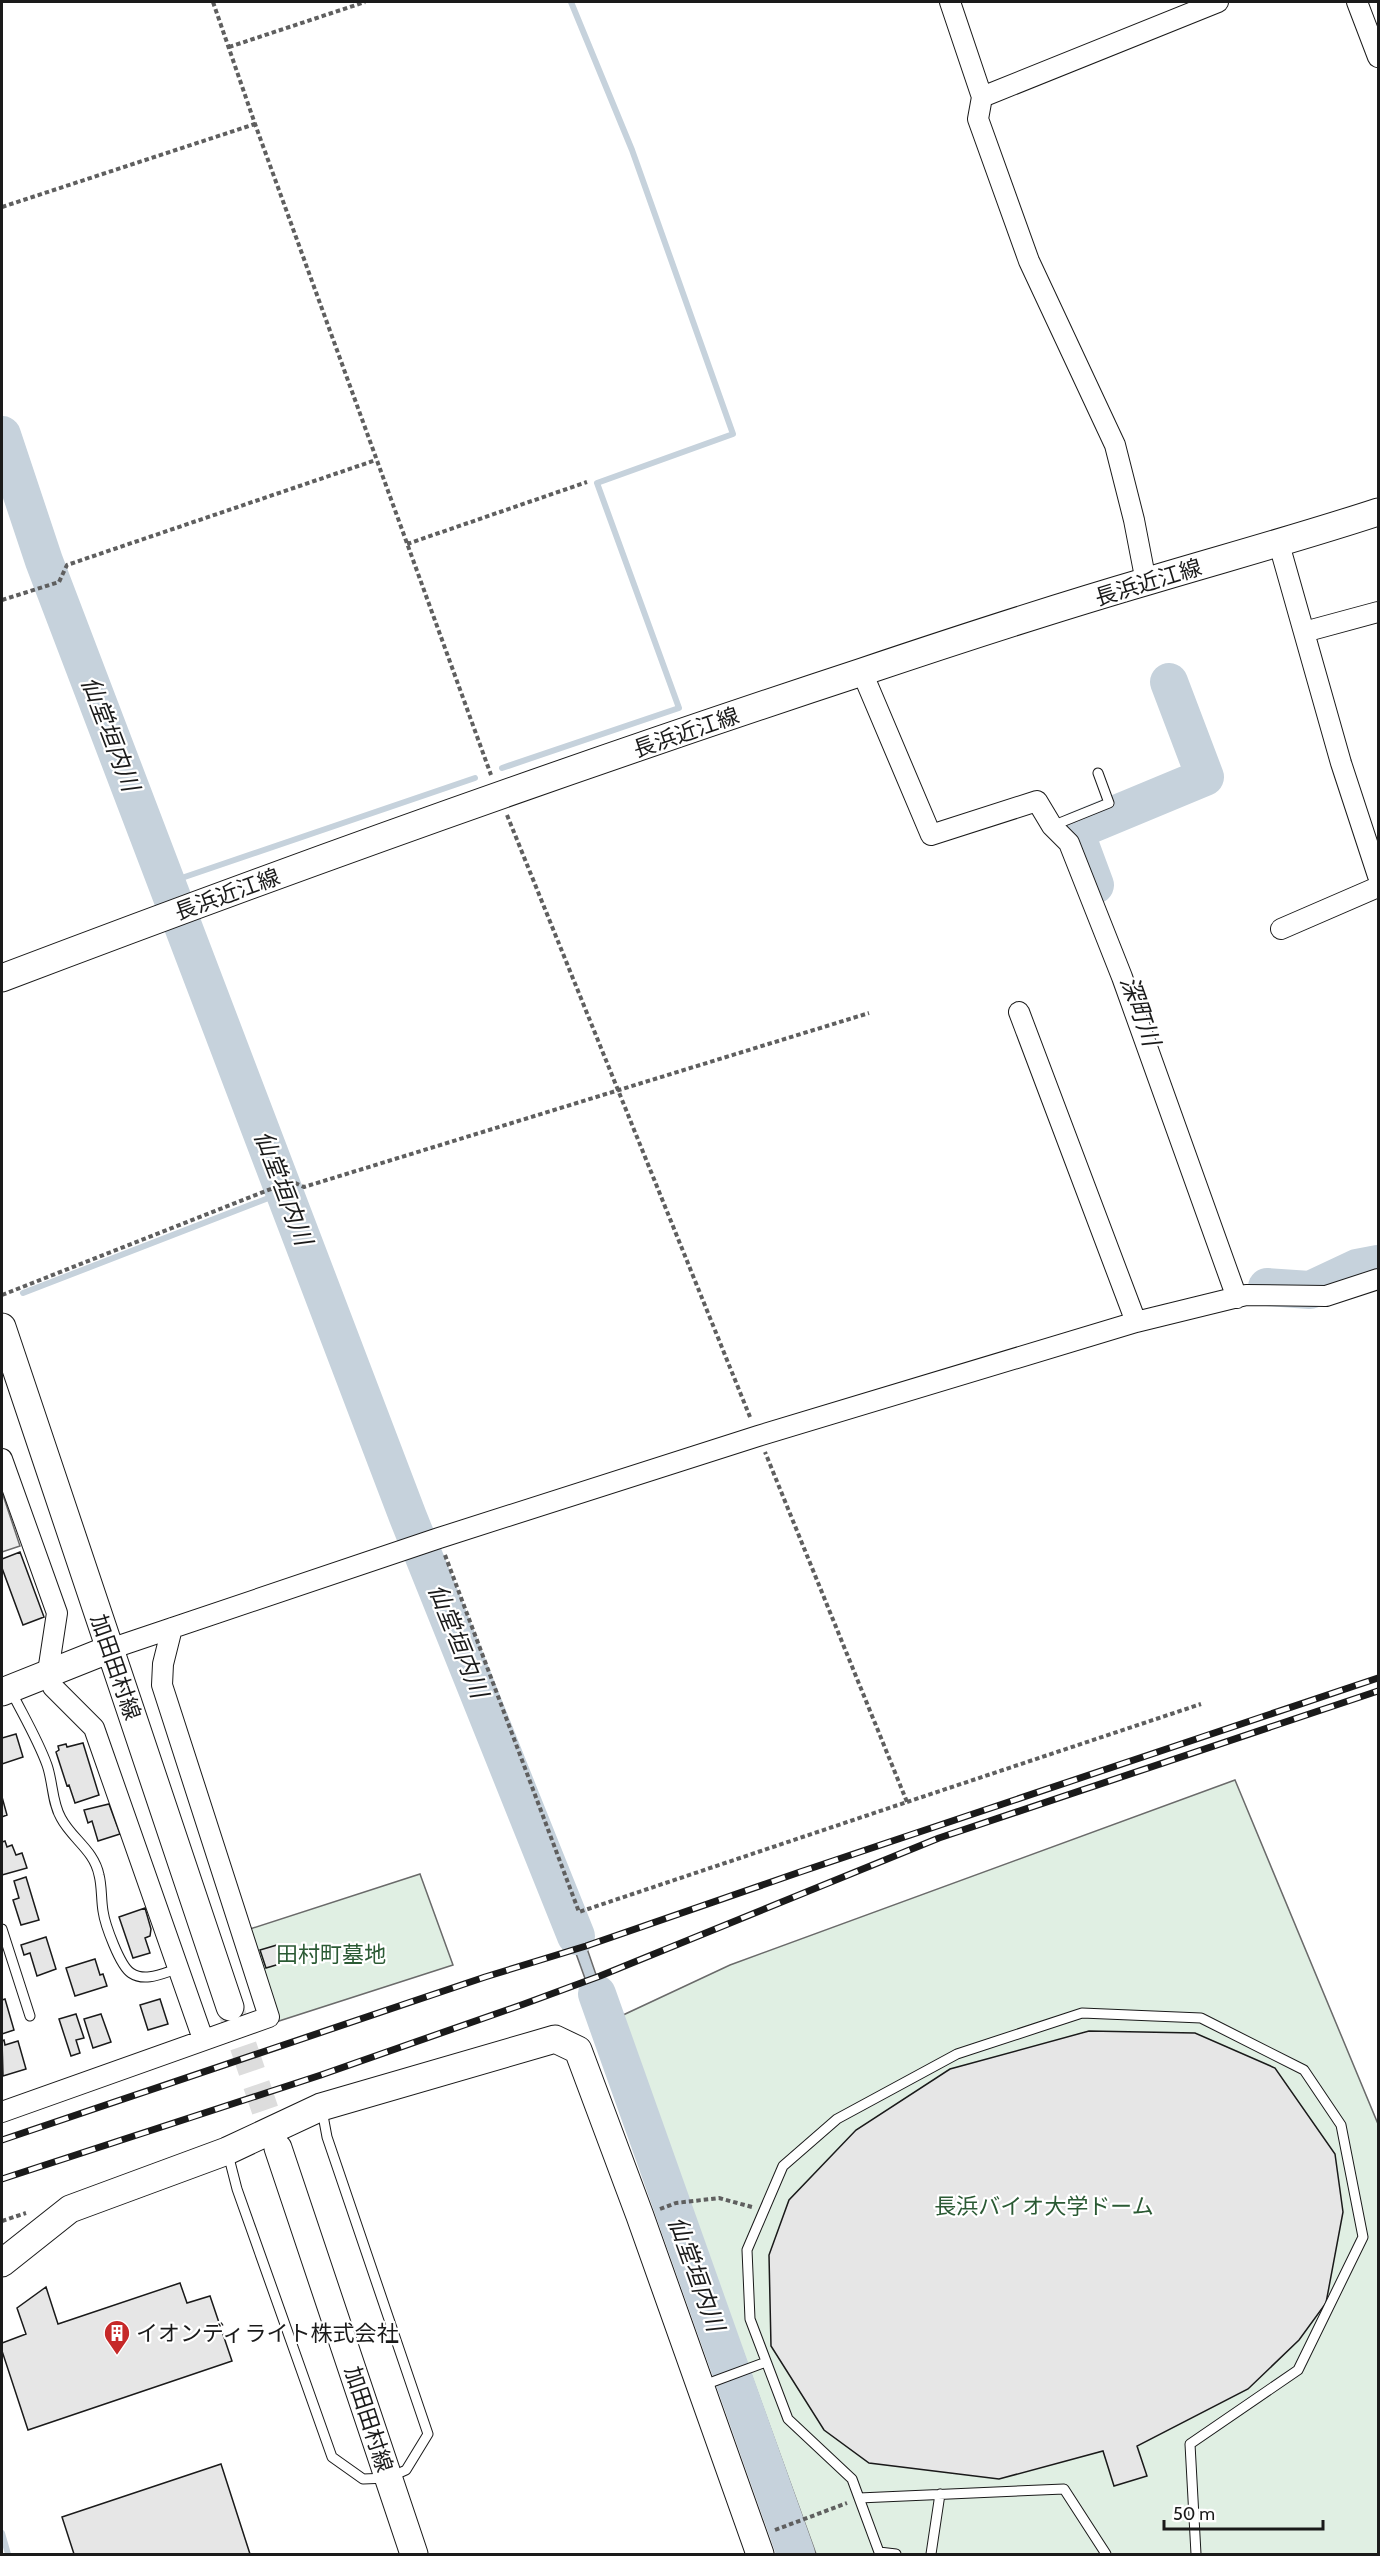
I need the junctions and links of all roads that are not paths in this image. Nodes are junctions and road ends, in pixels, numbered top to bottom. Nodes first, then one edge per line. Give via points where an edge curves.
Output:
1 (950, 2) edge
2 (1218, 2) edge
3 (1357, 2) edge
4 (1378, 57) edge
5 (982, 97) junction
6 (1378, 512) edge
7 (1279, 544) junction
8 (1146, 582) junction
9 (1378, 612) edge
10 (1304, 632) junction
11 (862, 672) junction
12 (1098, 774) dead end
13 (1053, 826) junction
14 (1378, 876) edge
15 (1378, 887) edge
16 (1281, 929) dead end
17 (2, 978) edge
18 (1020, 1012) dead end
19 (1378, 1279) edge
20 (1237, 1298) junction
21 (1136, 1322) junction
22 (2, 1327) edge
23 (10, 1381) edge
24 (2, 1459) edge
25 (172, 1628) junction
26 (110, 1649) junction
27 (48, 1672) junction
28 (5, 1690) edge
29 (2, 1929) edge
30 (180, 1968) junction
31 (230, 2007) tunnel mouth
32 (30, 2016) dead end
33 (203, 2039) junction
34 (321, 2108) junction
35 (2, 2112) edge
36 (278, 2148) tunnel mouth
37 (227, 2151) junction
38 (2, 2263) edge
39 (766, 2362) junction
40 (706, 2384) junction
41 (388, 2478) junction
42 (940, 2494) junction
43 (859, 2498) junction
44 (765, 2544) edge
45 (879, 2553) edge
46 (414, 2554) edge
47 (896, 2554) edge
48 (931, 2554) edge
49 (1106, 2554) edge
50 (1196, 2554) edge

1 - 5 street
2 - 5 street
3 - 4 street
5 - 8 street via 978,119 1029,261 1114,445
6 - 7 main road, 長浜近江線
7 - 8 main road, 長浜近江線
7 - 10 street
8 - 11 main road, 長浜近江線
9 - 10 street
10 - 14 street
11 - 13 street via 931,835 1037,801
11 - 17 main road, 長浜近江線 via 499,797
12 - 13 lane via 1109,803
13 - 20 street via 1069,843 1122,977
15 - 16 street
18 - 21 street
19 - 20 street via 1326,1296
20 - 21 street
21 - 25 street via 758,1436
22 - 23 main road, 加田田村線
23 - 26 main road, 加田田村線
24 - 27 street via 57,1613
25 - 26 street
25 - 33 street via 162,1685 269,2017
26 - 27 main road
26 - 31 main road, 加田田村線
27 - 28 main road
27 - 30 street via 53,1687 94,1728
28 - 30 lane via 46,1763 62,1821 96,1863 103,1914 123,1965 140,1977
29 - 32 lane
30 - 33 street
33 - 35 street
34 - 37 main road
34 - 40 main road via 555,2039 578,2050
34 - 41 lane via 327,2137 428,2434 406,2470
36 - 41 main road, 加田田村線
37 - 38 main road via 70,2209
37 - 41 lane via 332,2457 363,2479
39 - 40 lane
39 - 43 lane via 788,2419 852,2479
39 - 50 lane via 750,2319 747,2250 783,2166 837,2119 957,2054 1082,2013 1201,2018 1304,2070 1341,2125 1363,2237 1298,2370 1190,2444
40 - 44 main road
41 - 46 main road, 加田田村線
42 - 43 lane
42 - 48 lane
42 - 49 lane via 1064,2489
43 - 45 lane
45 - 47 lane

